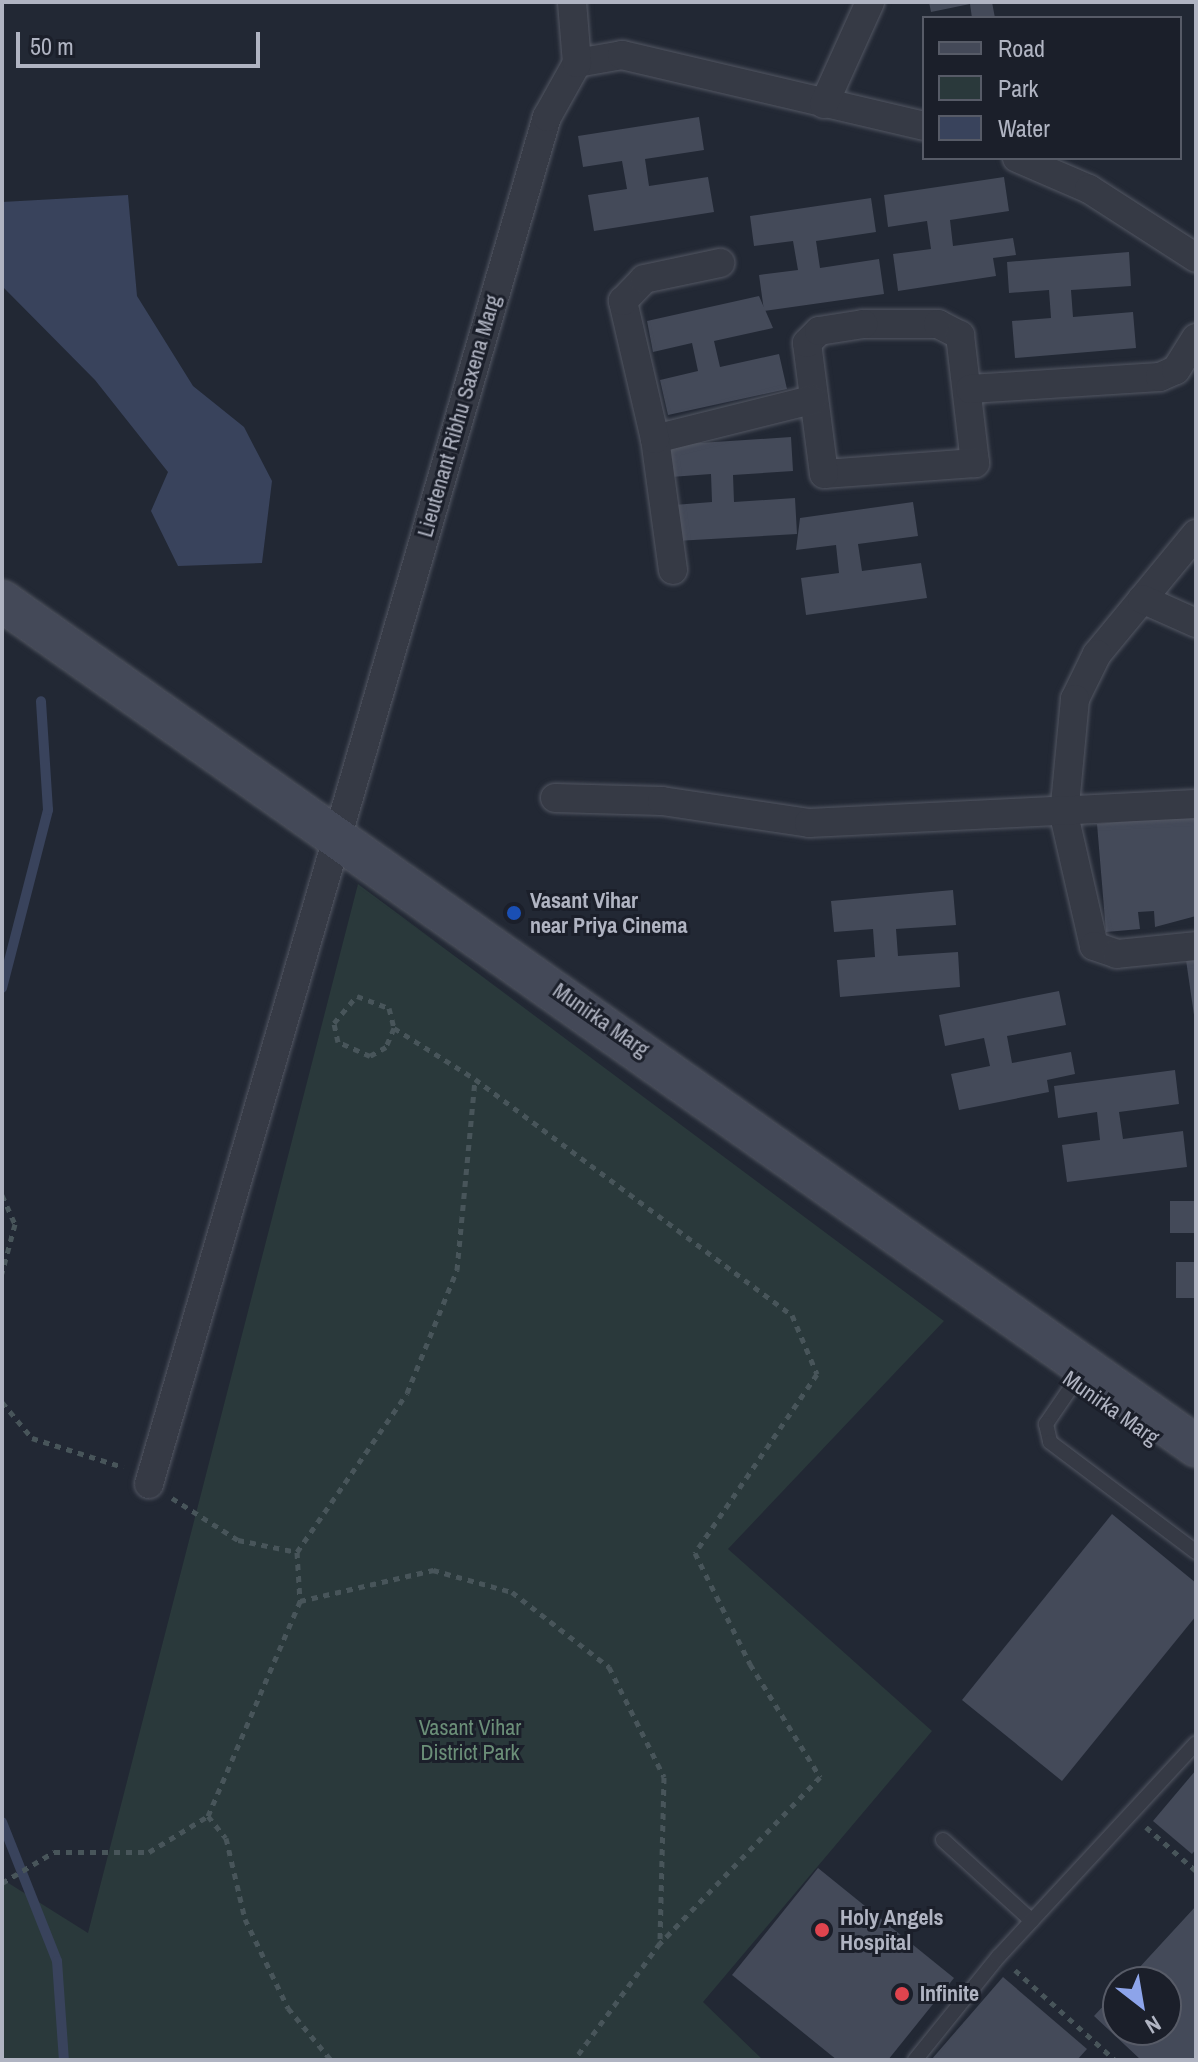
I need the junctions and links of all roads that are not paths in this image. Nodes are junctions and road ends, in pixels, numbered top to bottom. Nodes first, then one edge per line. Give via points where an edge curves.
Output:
1 (572, 2) edge
2 (870, 2) edge
3 (577, 63) junction
4 (824, 104) junction
5 (922, 126) edge
6 (1022, 160) edge
7 (1196, 258) edge
8 (720, 263) dead end
9 (1196, 338) edge
10 (970, 389) junction
11 (812, 400) junction
12 (655, 439) junction
13 (1196, 534) edge
14 (673, 570) dead end
15 (1142, 599) junction
16 (2, 601) edge
17 (1196, 623) edge
18 (2, 634) edge
19 (555, 798) dead end
20 (1196, 804) edge
21 (1064, 815) junction
22 (331, 842) junction
23 (1196, 946) edge
24 (1074, 1383) junction
25 (1196, 1446) edge
26 (1196, 1469) edge
27 (149, 1484) dead end
28 (1196, 1552) edge
29 (1196, 1743) edge
30 (943, 1840) dead end
31 (1032, 1921) junction
32 (915, 2060) edge

1 - 3 street
2 - 4 street
3 - 4 street via 622,55
3 - 22 street, Lieutenant Ribhu Saxena Marg via 547,117
4 - 5 street
6 - 7 street via 1089,189
8 - 12 street via 644,279 623,301
9 - 10 street via 1176,370 1160,377
10 - 11 street via 963,343 950,327 863,324 811,337
10 - 11 street via 975,463 887,473 824,474
11 - 12 street
12 - 14 street
13 - 15 street
15 - 17 street
15 - 21 street via 1097,654 1075,699
16 - 22 street, Munirka Marg
18 - 22 street, Munirka Marg
19 - 21 street via 662,801 809,823
20 - 21 street
21 - 23 street via 1094,946 1117,954
22 - 24 street, Munirka Marg
22 - 25 street, Munirka Marg
22 - 27 street, Lieutenant Ribhu Saxena Marg
24 - 26 street, Munirka Marg
24 - 28 lane via 1046,1424 1050,1442
29 - 31 lane
30 - 31 lane
31 - 32 lane

